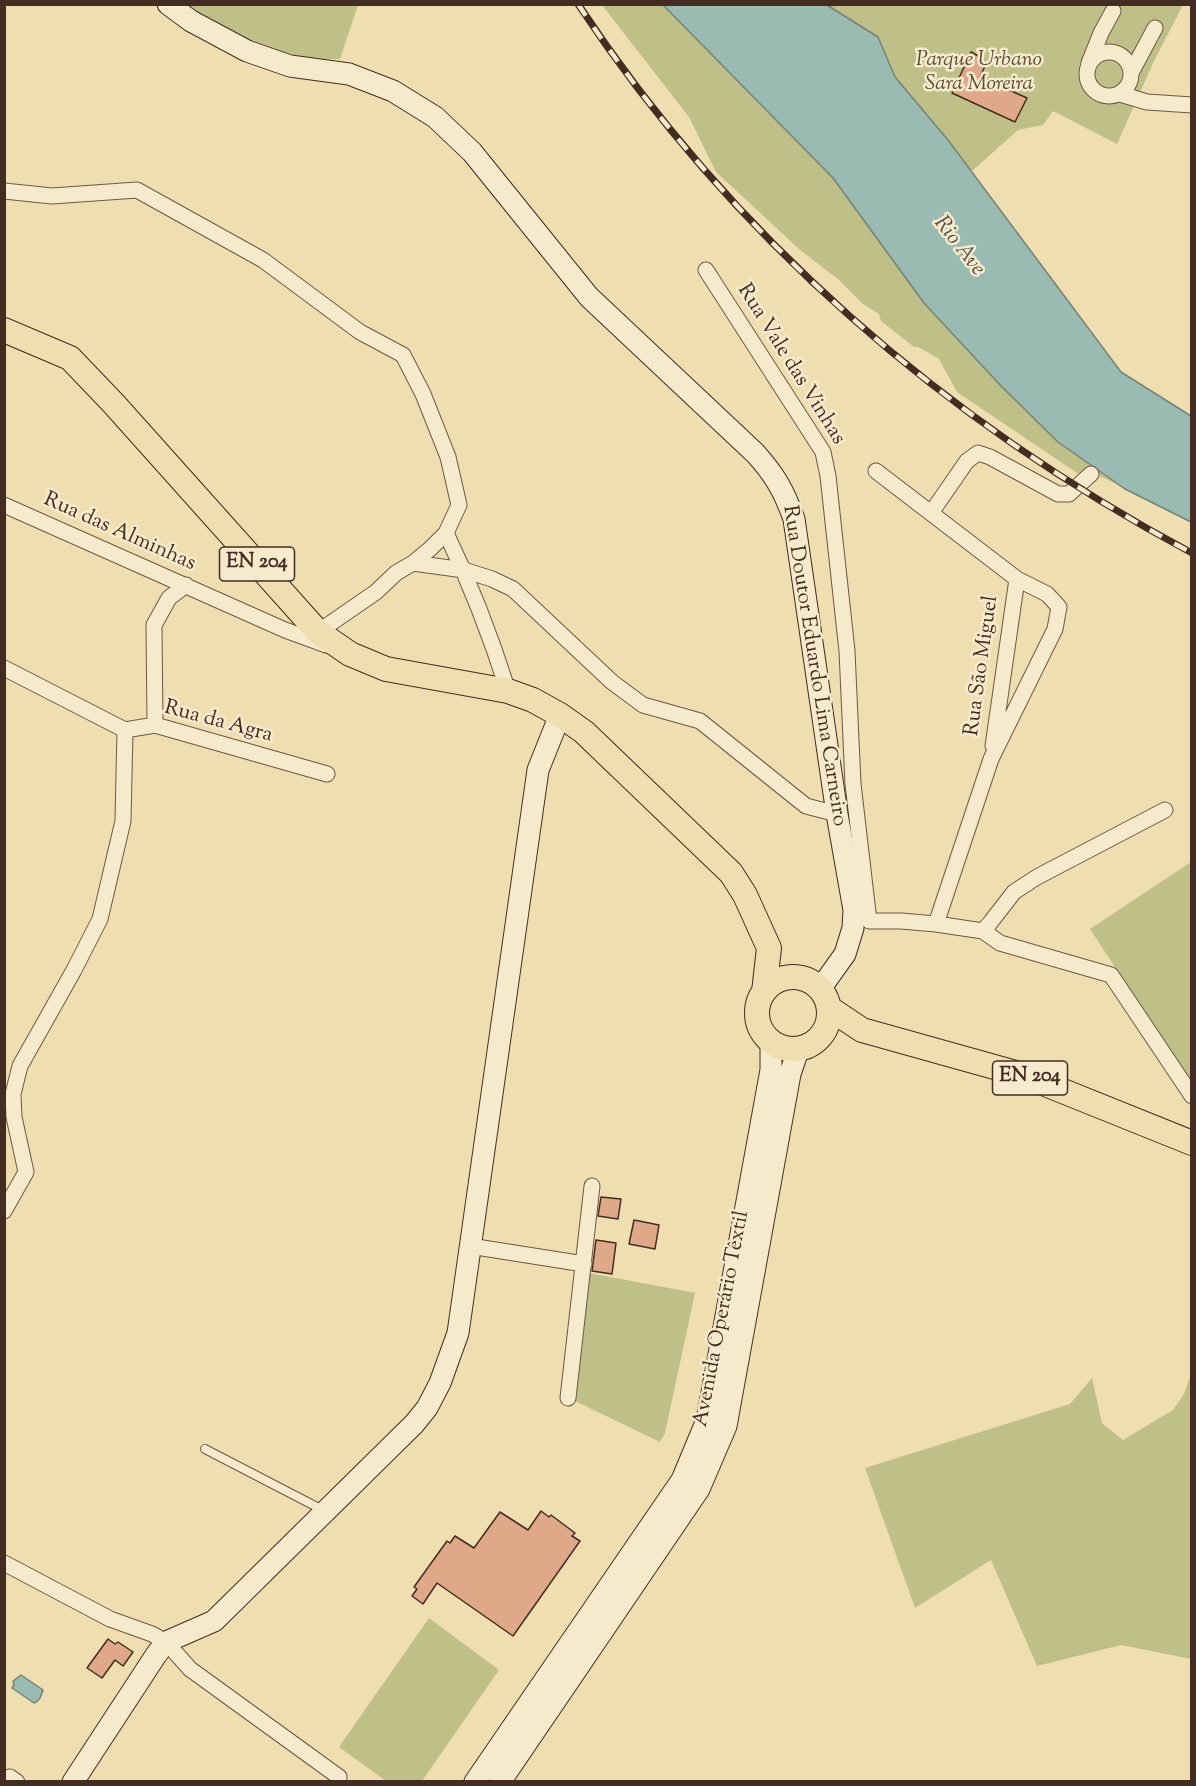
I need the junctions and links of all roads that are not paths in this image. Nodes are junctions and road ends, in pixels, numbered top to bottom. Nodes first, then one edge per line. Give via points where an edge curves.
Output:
1 (168, 4) edge
2 (1113, 11) dead end
3 (1155, 28) dead end
4 (1087, 68) junction
5 (1131, 77) junction
6 (1120, 94) junction
7 (1146, 102) junction
8 (1191, 105) edge
9 (4, 191) edge
10 (706, 270) dead end
11 (4, 330) edge
12 (876, 471) dead end
13 (1091, 474) dead end
14 (4, 505) edge
15 (931, 513) junction
16 (446, 533) junction
17 (413, 563) junction
18 (464, 570) junction
19 (1017, 579) junction
20 (186, 585) junction
21 (318, 632) junction
22 (350, 654) junction
23 (4, 668) edge
24 (508, 691) junction
25 (560, 715) junction
26 (155, 725) junction
27 (124, 730) junction
28 (991, 759) junction
29 (327, 774) dead end
30 (1165, 810) dead end
31 (837, 814) junction
32 (936, 924) junction
33 (982, 931) junction
34 (769, 948) junction
35 (764, 992) junction
36 (817, 992) junction
37 (862, 1030) junction
38 (822, 1035) junction
39 (771, 1043) junction
40 (798, 1050) junction
41 (1191, 1096) edge
42 (1191, 1143) edge
43 (592, 1186) dead end
44 (4, 1211) edge
45 (470, 1246) junction
46 (584, 1264) junction
47 (568, 1398) dead end
48 (205, 1449) dead end
49 (324, 1513) junction
50 (4, 1563) edge
51 (166, 1642) junction
52 (339, 1779) edge
53 (73, 1782) edge
54 (475, 1782) edge
55 (500, 1782) edge

1 - 31 street, Rua Doutor Eduardo Lima Carneiro via 247,51 290,66 349,74 393,91 435,117 472,152 589,297 771,471 794,519
2 - 4 street
3 - 5 street
4 - 5 street via 1099,54 1114,52 1126,59
4 - 6 street via 1088,84 1097,93
5 - 6 street
5 - 7 street
6 - 7 street
7 - 8 street
9 - 16 street via 52,196 137,190 263,260 360,332 403,355 448,457 459,505
10 - 32 street, Rua Vale das Vinhas via 824,452 847,651 853,784 869,921
11 - 21 main road, EN 204 via 70,358
12 - 15 street, Rua São Miguel
13 - 15 street via 1069,495 1058,494 978,453 967,461
14 - 20 street, Rua das Alminhas
15 - 19 street, Rua São Miguel
16 - 17 street
16 - 18 street
17 - 18 street
17 - 21 street
18 - 24 street
18 - 31 street via 513,589 612,682 643,705 700,721 806,806
19 - 28 street, Rua São Miguel
19 - 28 street, Rua São Miguel via 1047,594 1059,607 1058,617
20 - 22 street, Rua das Alminhas via 285,630
20 - 26 street via 169,598 154,625
21 - 22 main road, EN 204
22 - 24 main road, EN 204 via 386,669
23 - 27 street
24 - 25 main road, EN 204
25 - 34 main road, EN 204 via 584,732 731,873 746,895
25 - 45 street via 538,770
26 - 27 street, Rua da Agra
26 - 29 street, Rua da Agra
27 - 44 street via 123,821 100,919 20,1066 13,1094 14,1117 26,1172
28 - 32 street, Rua São Miguel
30 - 33 street via 1014,892
31 - 36 street, Rua Doutor Eduardo Lima Carneiro via 854,910 853,928 845,954
32 - 33 street
33 - 41 street via 1000,943 1111,975
34 - 35 main road, EN 204
34 - 36 main road, EN 204
35 - 36 main road via 771,984 791,977
35 - 39 main road, EN 204 via 756,1013 763,1035
36 - 37 main road, EN 204
36 - 38 main road via 827,1027
37 - 38 main road, EN 204
37 - 42 main road, EN 204 via 1023,1075
38 - 40 main road, EN 204
39 - 40 main road
39 - 54 street, Avenida Operário Têxtil via 771,1070 707,1420 682,1480
40 - 55 street, Avenida Operário Têxtil via 790,1074 726,1426 699,1489
43 - 46 street
45 - 46 street
45 - 49 street via 458,1333 427,1408
46 - 47 street
48 - 49 lane
49 - 51 street via 214,1621
50 - 51 street via 110,1619
51 - 52 street via 190,1669
51 - 53 street

